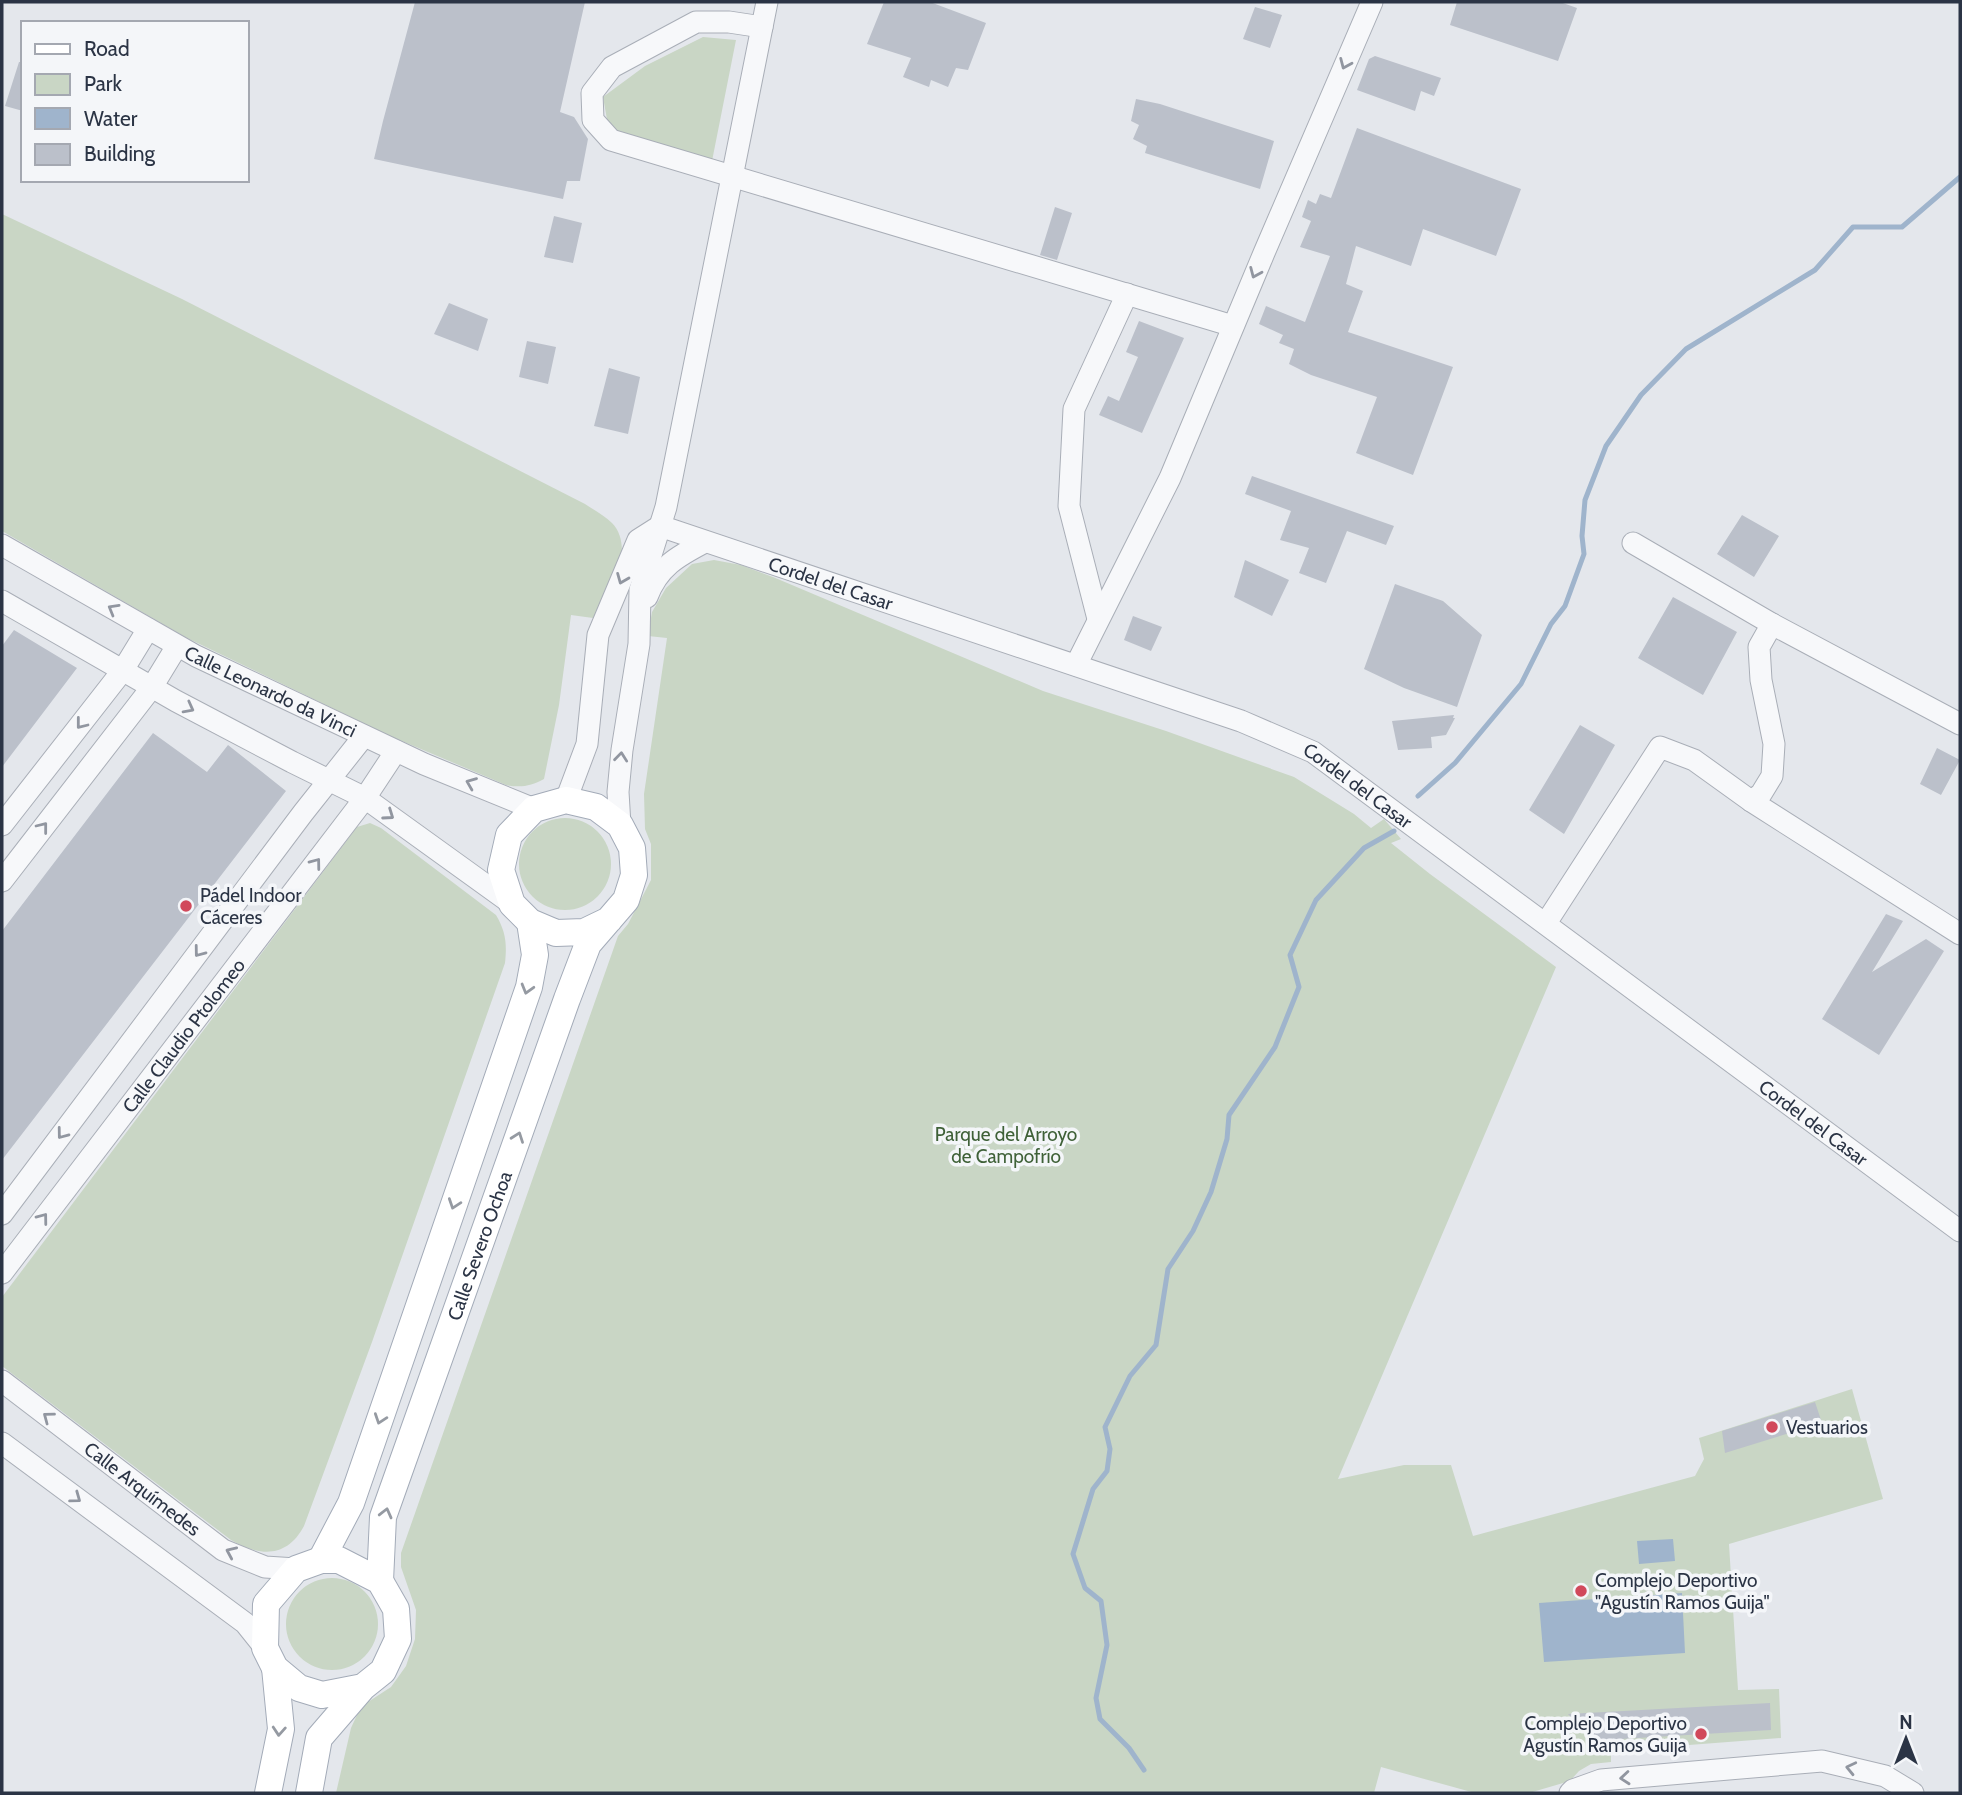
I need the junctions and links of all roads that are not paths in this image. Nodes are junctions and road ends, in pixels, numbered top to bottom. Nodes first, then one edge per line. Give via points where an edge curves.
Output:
1 (767, 2) edge
2 (1372, 2) edge
3 (762, 27) junction
4 (732, 177) junction
5 (1126, 294) junction
6 (1233, 326) junction
7 (660, 526) junction
8 (705, 541) junction
9 (1633, 543) dead end
10 (2, 545) edge
11 (2, 601) edge
12 (607, 613) junction
13 (639, 619) junction
14 (1098, 619) junction
15 (1772, 624) junction
16 (148, 629) junction
17 (177, 646) junction
18 (1076, 665) junction
19 (123, 670) junction
20 (152, 687) junction
21 (1960, 724) edge
22 (364, 736) junction
23 (396, 751) junction
24 (328, 780) junction
25 (365, 798) junction
26 (566, 800) junction
27 (1751, 801) junction
28 (534, 809) junction
29 (2, 825) edge
30 (620, 825) junction
31 (2, 881) edge
32 (521, 913) junction
33 (609, 920) junction
34 (1546, 923) junction
35 (1960, 934) edge
36 (2, 1214) edge
37 (1960, 1231) edge
38 (2, 1273) edge
39 (2, 1381) edge
40 (2, 1443) edge
41 (321, 1560) junction
42 (296, 1569) junction
43 (380, 1581) junction
44 (270, 1658) junction
45 (363, 1687) junction
46 (268, 1793) edge
47 (309, 1793) edge
48 (1570, 1793) edge
49 (1913, 1793) edge

1 - 3 street
2 -> 6 street
3 - 4 street
3 - 4 street via 696,22 612,67 592,93 593,120 611,140
4 - 5 street
4 - 7 street
5 - 6 street
5 - 14 street via 1074,409 1069,506
6 - 14 street via 1170,478
7 - 8 street, Cordel del Casar
7 -> 12 street via 638,540
7 - 13 street via 640,590
8 - 13 street via 670,561 652,584
8 - 18 street, Cordel del Casar
9 - 15 street
16 -> 10 street, Calle Leonardo da Vinci
11 - 19 street
12 - 13 street via 617,610
12 - 26 street via 598,635 587,744
30 -> 13 street via 618,792
14 - 18 street
15 - 21 street
15 - 27 street via 1759,647 1774,744 1772,776 1762,794
16 - 17 street, Calle Leonardo da Vinci
16 - 19 street
17 - 20 street, Calle Leonardo da Vinci
17 - 22 street, Calle Leonardo da Vinci
18 - 34 street, Cordel del Casar via 1241,721 1313,752
19 - 20 street
19 -> 29 street
20 -> 24 street
31 -> 20 street, Calle Leonardo da Vinci
22 - 23 street, Calle Leonardo da Vinci
22 - 24 street, Calle Leonardo da Vinci
23 - 25 street
28 -> 23 street, Calle Leonardo da Vinci
24 - 25 street
24 -> 36 street, Calle Claudio Ptolomeo
25 -> 32 street
38 -> 25 street, Calle Claudio Ptolomeo
26 - 28 main road
26 - 30 main road via 596,807
27 - 34 street via 1694,760 1660,747
27 - 35 street
28 - 32 main road via 509,835 501,870
30 - 33 main road via 632,848 634,875 626,900
32 - 33 main road via 556,933 583,932
32 -> 41 main road, Calle Severo Ochoa via 535,955 528,987 351,1503
43 -> 33 main road, Calle Severo Ochoa via 383,1517 567,999 588,944
34 - 37 street, Cordel del Casar
42 -> 39 street, Calle Arquímedes via 265,1567 223,1550
40 -> 44 street via 245,1623
41 - 42 main road
41 - 43 main road via 339,1560
42 - 44 main road via 266,1604
43 - 45 main road via 396,1609 398,1639 383,1671
44 - 45 main road via 299,1688 322,1695
44 -> 46 main road via 281,1729
45 - 47 main road via 318,1738
49 -> 48 street via 1885,1776 1822,1761 1601,1780

